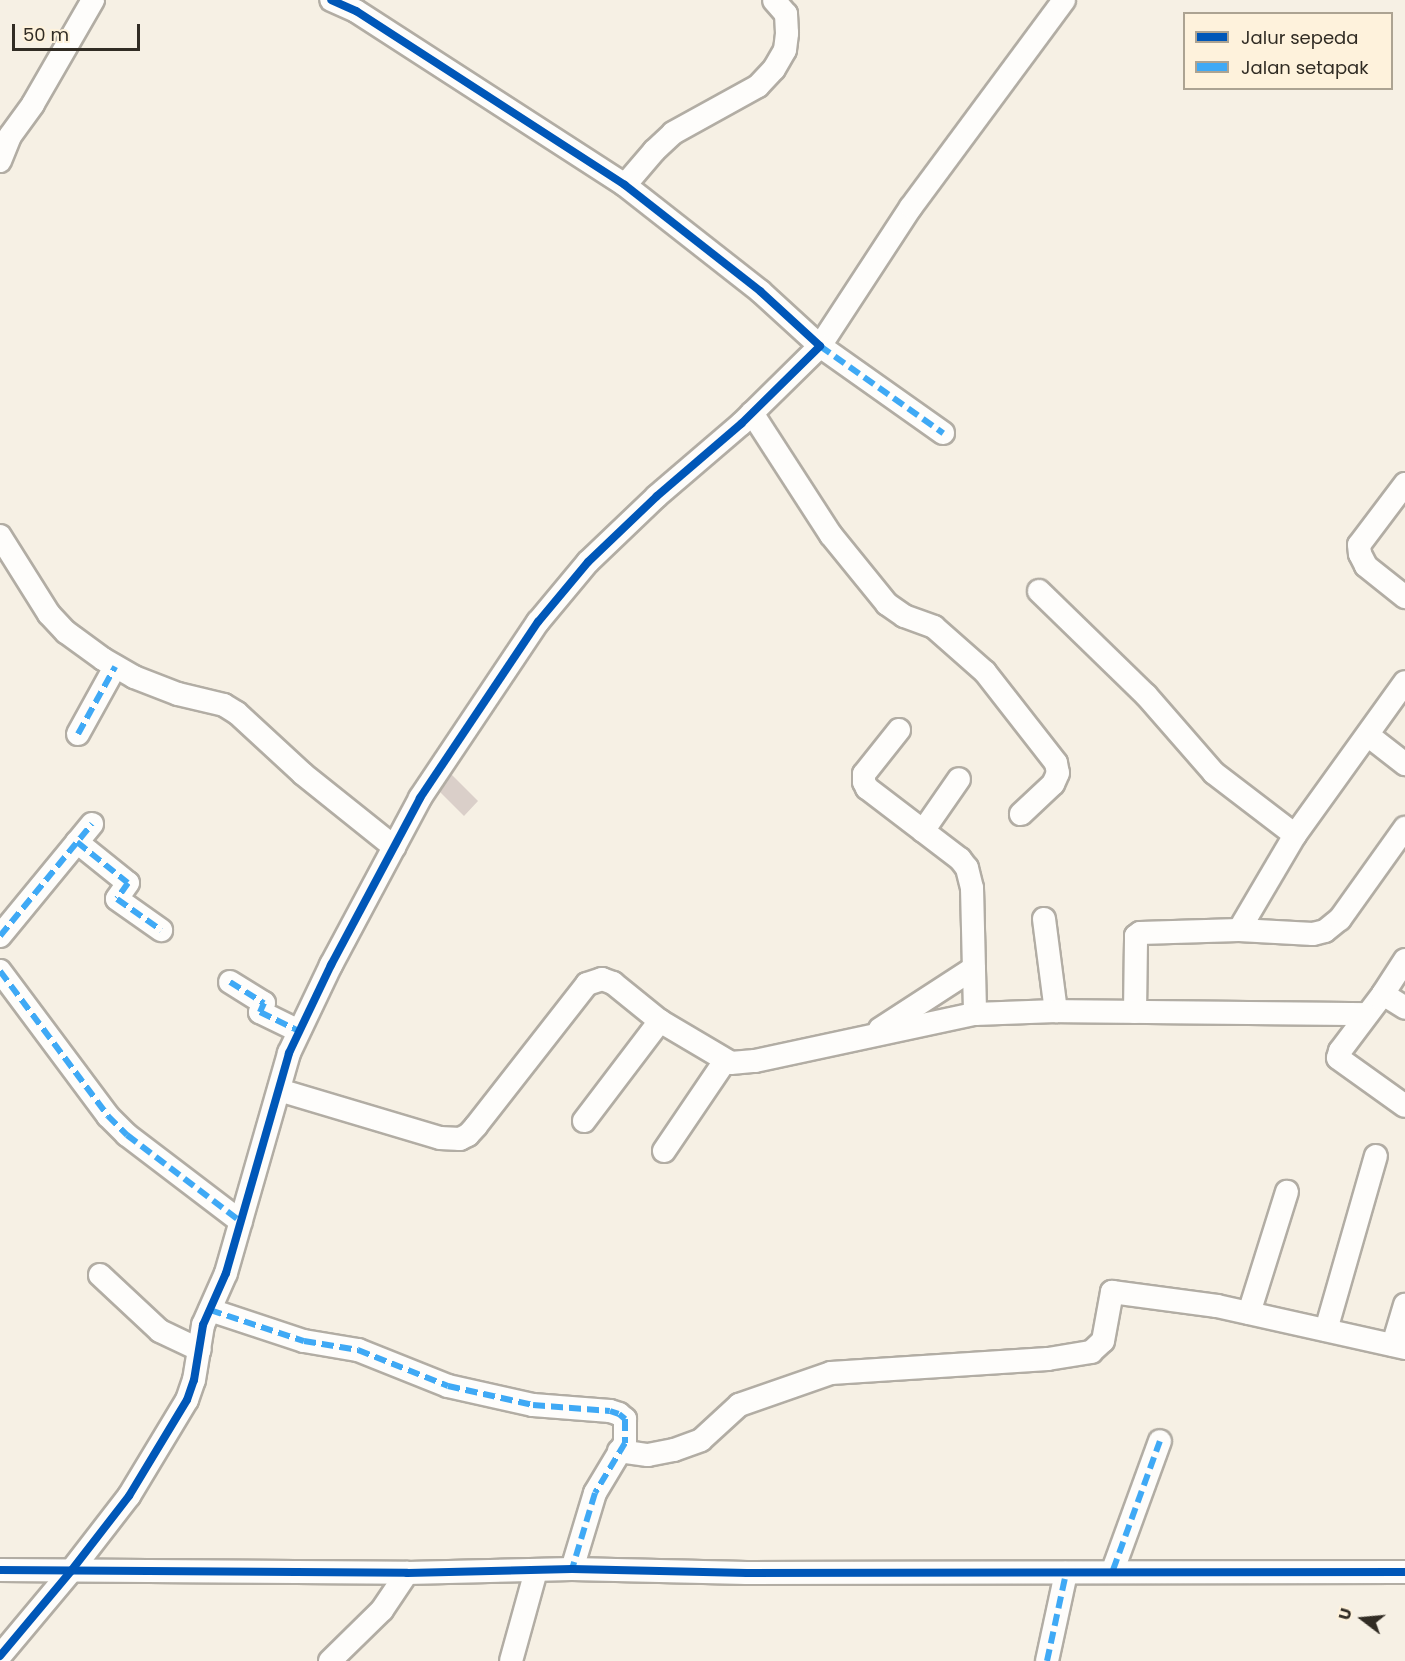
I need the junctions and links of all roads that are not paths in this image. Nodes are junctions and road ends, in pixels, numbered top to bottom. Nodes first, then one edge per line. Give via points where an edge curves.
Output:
1 (93, 0) edge
2 (331, 0) edge
3 (774, 0) edge
4 (1064, 0) edge
5 (0, 161) edge
6 (625, 185) junction
7 (820, 346) junction
8 (752, 413) junction
9 (943, 433) dead end
10 (1405, 484) edge
11 (0, 536) edge
12 (1040, 591) dead end
13 (1405, 597) edge
14 (115, 667) junction
15 (1405, 682) edge
16 (899, 730) dead end
17 (78, 734) dead end
18 (1369, 736) junction
19 (1405, 764) edge
20 (959, 779) dead end
21 (1021, 814) dead end
22 (92, 824) dead end
23 (1405, 828) edge
24 (923, 831) junction
25 (1295, 835) junction
26 (78, 842) junction
27 (394, 847) junction
28 (1044, 919) dead end
29 (161, 930) dead end
30 (1239, 930) junction
31 (0, 936) edge
32 (1405, 960) edge
33 (974, 968) junction
34 (1, 975) edge
35 (230, 982) dead end
36 (1383, 994) junction
37 (1405, 1008) edge
38 (1056, 1011) junction
39 (1135, 1012) junction
40 (975, 1014) junction
41 (1365, 1014) junction
42 (660, 1021) junction
43 (299, 1031) junction
44 (869, 1037) junction
45 (725, 1061) junction
46 (279, 1090) junction
47 (1405, 1106) edge
48 (584, 1121) dead end
49 (664, 1151) dead end
50 (1376, 1156) dead end
51 (1287, 1192) dead end
52 (241, 1222) junction
53 (100, 1275) dead end
54 (1405, 1305) edge
55 (210, 1310) junction
56 (1249, 1313) junction
57 (1326, 1330) junction
58 (1399, 1346) edge
59 (200, 1350) junction
60 (1160, 1441) dead end
61 (620, 1451) junction
62 (572, 1569) junction
63 (0, 1570) edge
64 (1113, 1570) junction
65 (71, 1571) junction
66 (536, 1571) junction
67 (1405, 1572) edge
68 (406, 1573) junction
69 (1066, 1573) junction
70 (5, 1657) edge
71 (330, 1661) edge
72 (511, 1661) edge
73 (1047, 1661) edge

1 - 5 street via 10,136
2 - 6 street via 356,11
3 - 6 street via 786,14 787,33 785,50 774,69 758,86 673,133
4 - 7 street via 911,207
6 - 7 street via 760,291
7 - 8 street
7 - 9 street
8 - 21 street via 831,535 886,604 904,616 934,627 985,672 1056,763 1058,773 1053,784
8 - 27 street via 588,562 538,622 420,798
10 - 13 street via 1359,545 1366,566
11 - 14 street via 49,614 66,632
12 - 25 street via 1146,695 1214,772
14 - 17 street
14 - 27 street via 178,694 224,705 237,713 303,774
15 - 18 street
16 - 24 street via 864,774 864,782
18 - 19 street
18 - 25 street
20 - 24 street
22 - 26 street
23 - 30 street via 1340,919 1325,931 1313,934
24 - 33 street via 960,860 971,879
25 - 30 street
26 - 29 street via 128,883 117,900
26 - 31 street
27 - 43 street
28 - 38 street
30 - 39 street via 1136,936
32 - 36 street
33 - 40 street
33 - 44 street
34 - 52 street via 108,1116 127,1135
35 - 43 street via 264,1003 260,1012
36 - 37 street
36 - 41 street
38 - 39 street
38 - 40 street
39 - 41 street
40 - 44 street
41 - 47 street via 1338,1058
42 - 45 street
42 - 46 street via 612,983 602,979 587,984 476,1126 459,1139 440,1138
42 - 48 street
43 - 46 street
44 - 45 street via 755,1061
45 - 49 street
46 - 52 street
50 - 57 street
51 - 56 street
52 - 55 street
53 - 59 street via 160,1331
54 - 58 street
55 - 59 street via 203,1325
55 - 61 street via 304,1341 358,1350 448,1386 533,1405 610,1411 625,1419 625,1443
56 - 57 street
56 - 61 street via 1112,1292 1103,1341 1091,1352 1048,1359 831,1373 739,1405 701,1440 674,1450 648,1455
57 - 58 street
59 - 65 street via 187,1400 167,1436 129,1496
60 - 64 street
61 - 62 street via 595,1493
62 - 66 street
62 - 69 street
63 - 65 street
64 - 67 street
64 - 69 street
65 - 68 street
65 - 70 street
66 - 68 street
66 - 72 street
68 - 71 street via 382,1610
69 - 73 street

